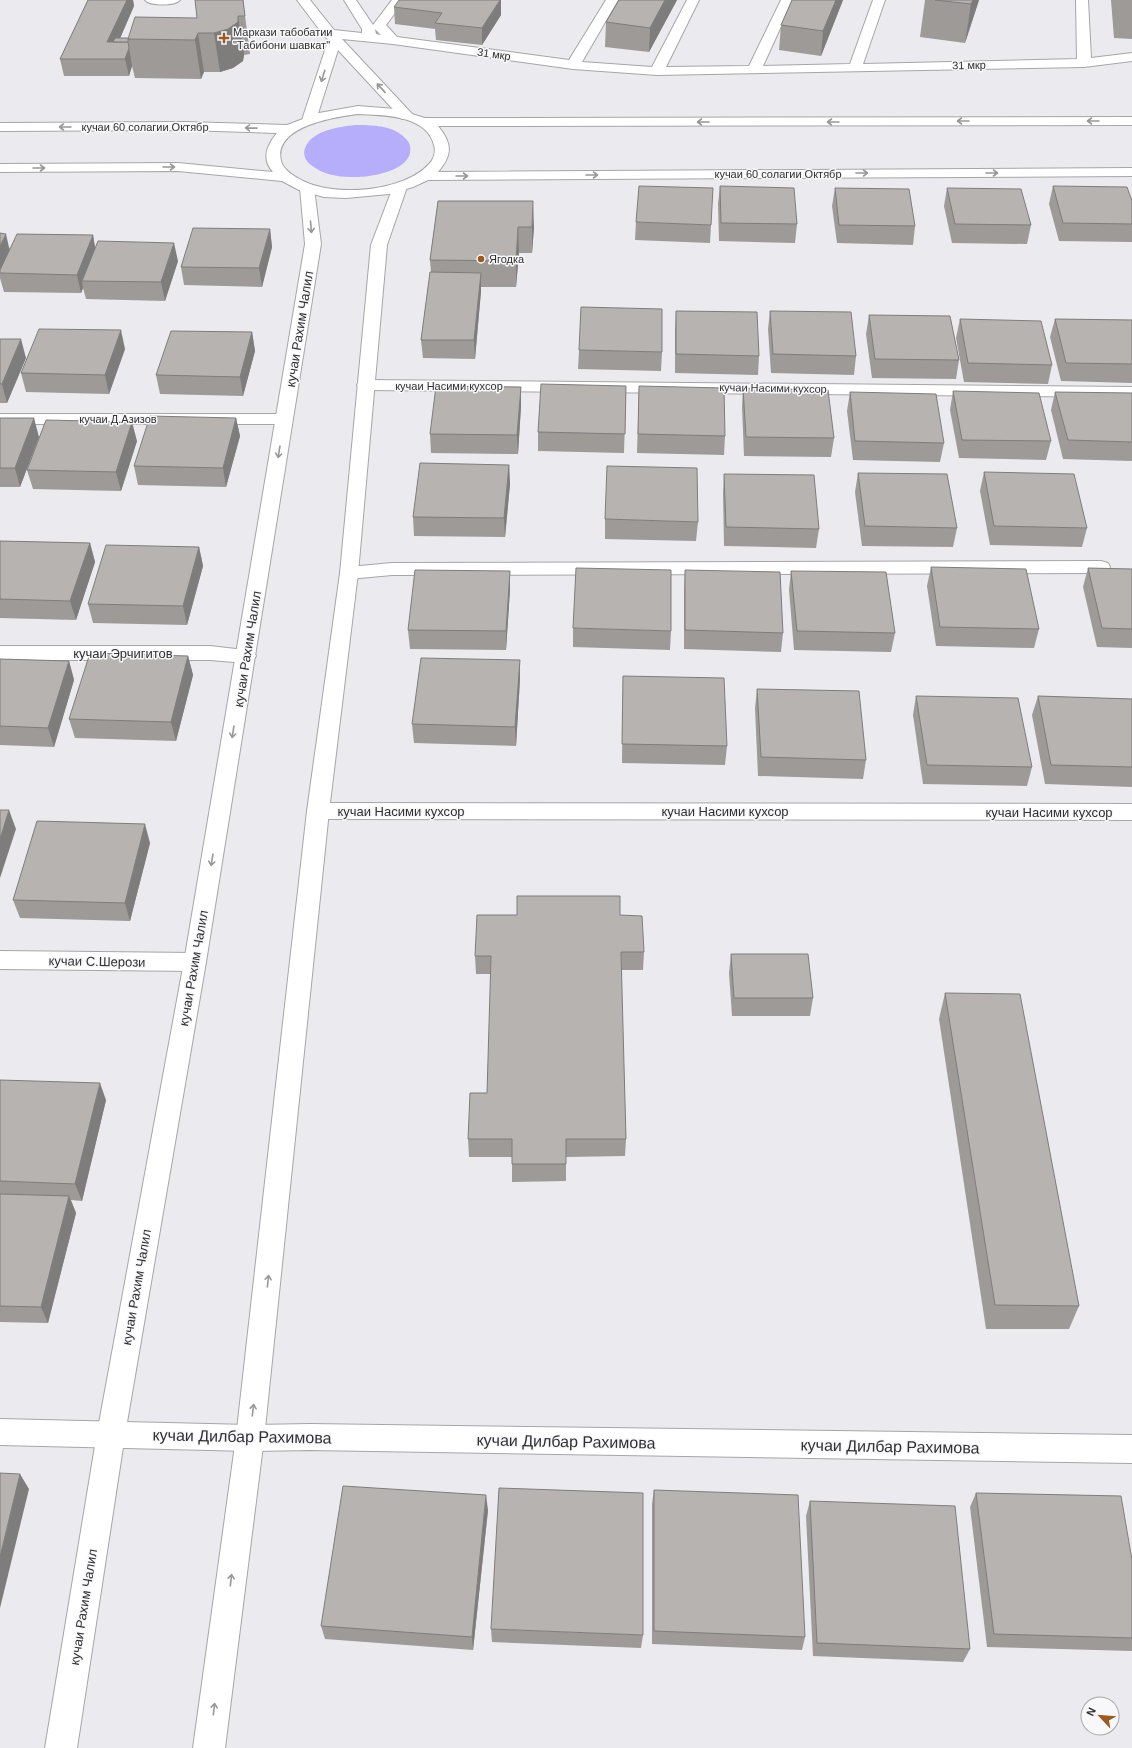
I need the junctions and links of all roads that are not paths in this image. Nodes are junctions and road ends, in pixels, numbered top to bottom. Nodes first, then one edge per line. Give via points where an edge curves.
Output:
1 (151, 0) edge
2 (174, 0) edge
3 (303, 0) edge
4 (350, 0) edge
5 (399, 0) edge
6 (612, 0) edge
7 (693, 0) edge
8 (787, 0) edge
9 (879, 0) edge
10 (1082, 0) edge
11 (333, 37) junction
12 (369, 38) junction
13 (393, 40) junction
14 (1132, 57) edge
15 (1084, 63) junction
16 (573, 65) junction
17 (855, 68) junction
18 (754, 70) junction
19 (658, 71) junction
20 (408, 116) junction
21 (309, 120) junction
22 (1132, 121) edge
23 (423, 122) junction
24 (0, 127) edge
25 (290, 129) junction
26 (0, 168) edge
27 (1132, 172) edge
28 (424, 176) junction
29 (285, 177) junction
30 (400, 187) junction
31 (307, 188) junction
32 (365, 385) junction
33 (1132, 392) edge
34 (0, 419) edge
35 (284, 419) junction
36 (1101, 567) edge
37 (349, 573) junction
38 (0, 653) edge
39 (246, 656) junction
40 (318, 811) junction
41 (1132, 812) edge
42 (0, 960) edge
43 (194, 962) junction
44 (0, 1432) edge
45 (111, 1434) junction
46 (250, 1438) junction
47 (1132, 1449) edge
48 (60, 1748) edge
49 (209, 1748) edge

1 - 2 main road
3 - 11 main road
4 - 12 main road via 369,29
5 - 13 main road via 379,25
6 - 16 main road
7 - 19 main road
8 - 18 main road
9 - 17 main road
10 - 15 main road
11 - 12 main road, 31 мкр
20 -> 11 main road
11 -> 21 main road
12 - 13 main road, 31 мкр
13 - 16 main road, 31 мкр
14 - 15 main road, 31 мкр
15 - 17 main road, 31 мкр
16 - 19 main road, 31 мкр
17 - 18 main road, 31 мкр
18 - 19 main road, 31 мкр
20 - 21 main road via 384,111 358,110 332,113
20 - 23 main road
21 - 25 main road
22 -> 23 main road
23 - 28 main road via 435,131 442,142 443,154 436,166
25 -> 24 main road, кучаи 60 солагии Октябр via 184,126
25 - 29 main road via 278,140 272,153 275,165
26 -> 29 main road via 178,167
28 -> 27 main road, кучаи 60 солагии Октябр
28 - 30 main road
29 - 31 main road
30 - 31 main road via 353,194
30 - 32 main road via 379,245
31 -> 35 main road, кучаи Рахим Чалил via 312,244
32 - 33 main road, кучаи Насими кухсор
32 - 37 main road
34 - 35 main road, кучаи Д.Азизов
35 -> 39 main road, кучаи Рахим Чалил
36 - 37 main road via 392,569
37 - 40 main road
38 - 39 main road, кучаи Эрчигитов via 210,653
39 -> 43 main road, кучаи Рахим Чалил
40 - 41 main road, кучаи Насими кухсор
46 -> 40 main road
42 - 43 main road, кучаи С.Шерози
43 - 45 main road, кучаи Рахим Чалил
44 - 45 main road, кучаи Дилбар Рахимова
45 - 46 main road, кучаи Дилбар Рахимова
45 - 48 main road, кучаи Рахим Чалил
46 - 47 main road, кучаи Дилбар Рахимова via 334,1437
49 -> 46 main road

